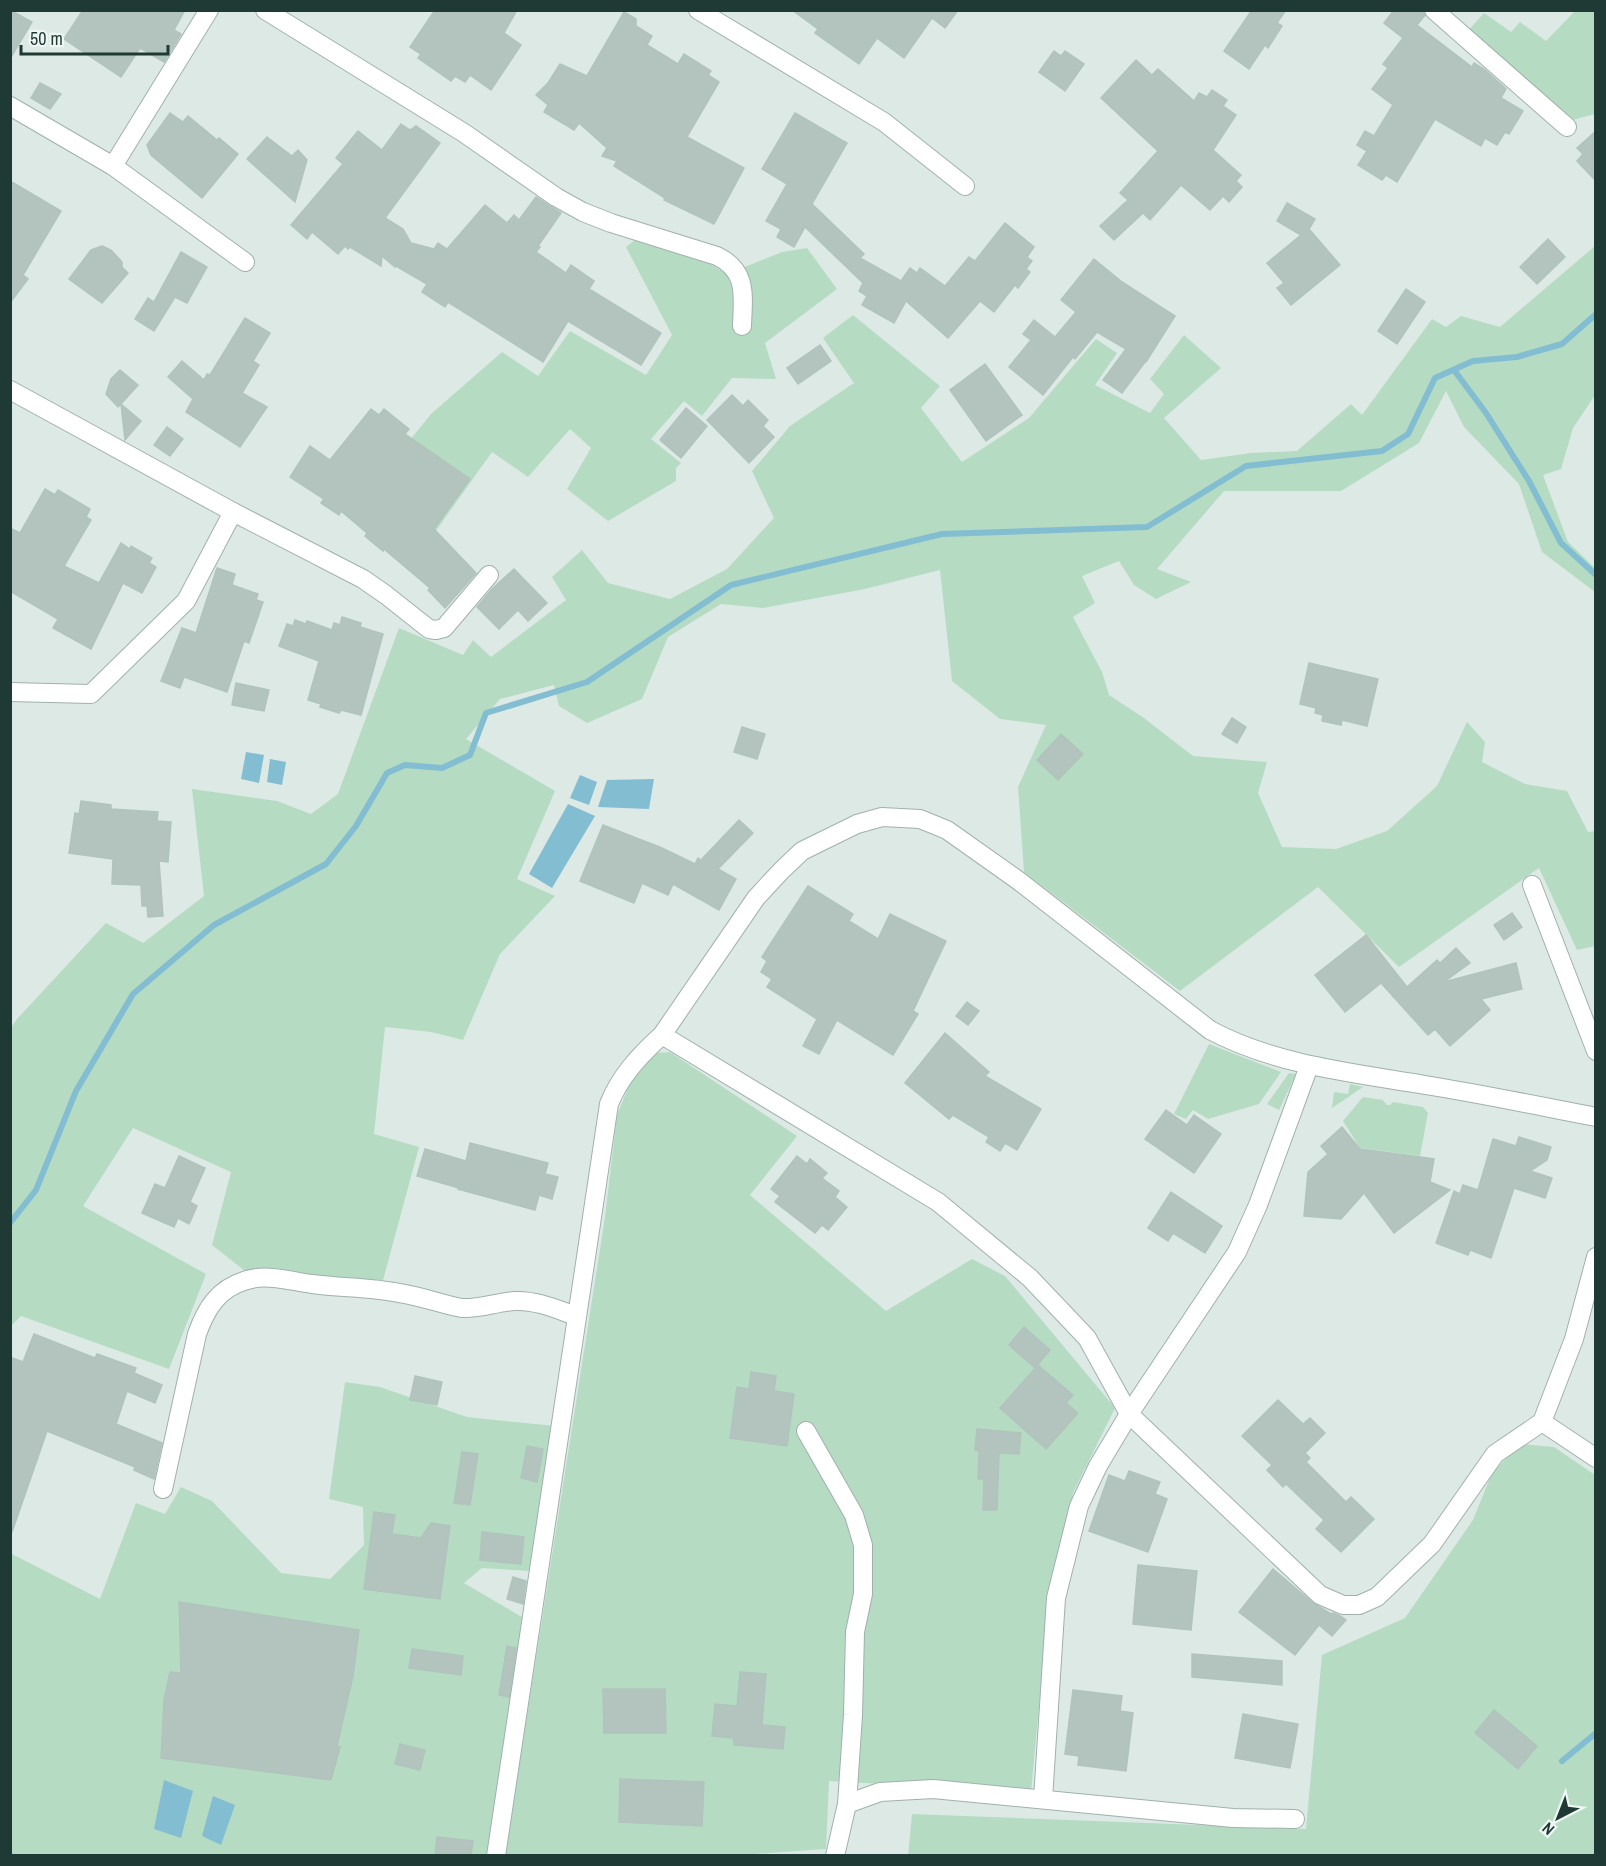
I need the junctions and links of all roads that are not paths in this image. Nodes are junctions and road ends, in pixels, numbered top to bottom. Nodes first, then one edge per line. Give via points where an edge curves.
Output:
1 (209, 10) edge
2 (265, 10) edge
3 (698, 10) edge
4 (1434, 10) edge
5 (10, 106) edge
6 (1567, 127) dead end
7 (113, 166) junction
8 (965, 186) dead end
9 (244, 262) dead end
10 (742, 326) dead end
11 (10, 390) edge
12 (233, 512) junction
13 (489, 574) dead end
14 (10, 692) edge
15 (1532, 885) dead end
16 (662, 1035) junction
17 (1596, 1051) edge
18 (1310, 1066) junction
19 (1596, 1117) edge
20 (1596, 1257) edge
21 (576, 1316) junction
22 (1129, 1414) junction
23 (1542, 1422) junction
24 (806, 1431) dead end
25 (1596, 1458) edge
26 (163, 1490) dead end
27 (1043, 1799) junction
28 (847, 1804) junction
29 (1295, 1820) dead end
30 (496, 1856) edge
31 (835, 1856) edge

1 - 7 street
2 - 10 street via 583,212 728,262 743,286
3 - 8 street via 884,122
4 - 6 street
5 - 7 street
7 - 9 street
11 - 12 street
12 - 13 street via 363,579 429,629 444,627
12 - 14 street via 186,601 91,694
15 - 17 street
16 - 18 street via 756,898 781,871 802,851 857,824 882,817 920,819 947,830 1210,1030 1228,1040
16 - 21 street via 625,1073 609,1104
16 - 22 street via 938,1202 1030,1278 1087,1338
18 - 19 street
18 - 22 street via 1237,1252
20 - 23 street via 1574,1339
21 - 26 street via 532,1302 462,1308 399,1293 272,1278 245,1280 219,1294 202,1319
21 - 30 street
22 - 23 street via 1320,1594 1343,1605 1359,1605 1377,1597 1432,1544 1495,1454
22 - 27 street via 1079,1506 1058,1588
23 - 25 street
24 - 28 street via 854,1515 863,1545 863,1594 855,1632
27 - 28 street via 933,1789 880,1792
27 - 29 street via 1233,1818
28 - 31 street

